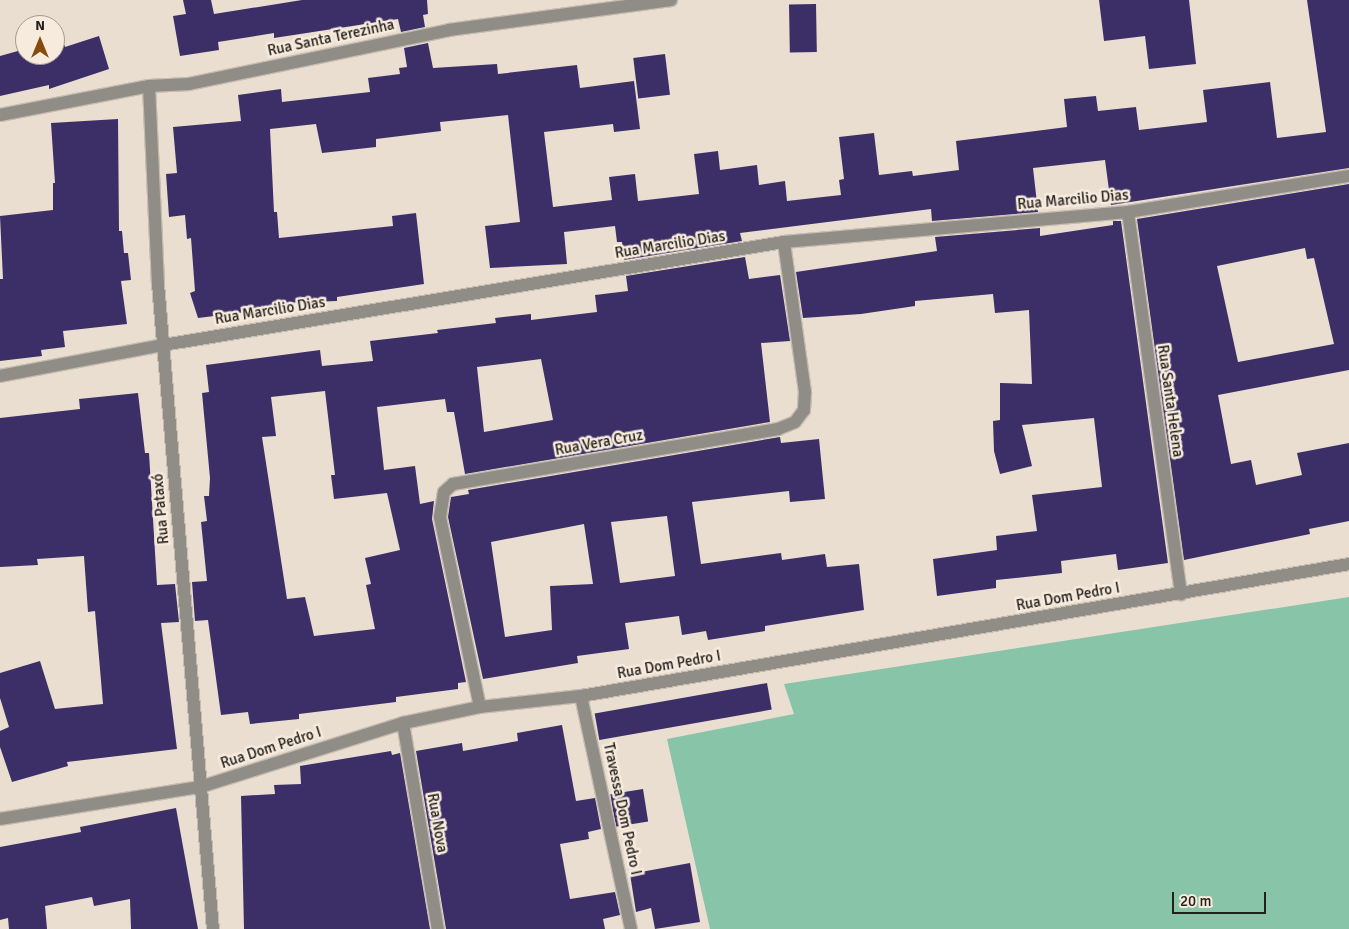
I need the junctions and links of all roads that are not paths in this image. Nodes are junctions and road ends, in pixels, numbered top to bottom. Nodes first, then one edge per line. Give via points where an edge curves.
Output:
1 (671, 0) edge
2 (150, 86) junction
3 (0, 116) edge
4 (1349, 176) edge
5 (1128, 212) junction
6 (784, 242) junction
7 (164, 345) junction
8 (0, 376) edge
9 (1349, 564) edge
10 (1181, 594) junction
11 (581, 696) junction
12 (480, 707) junction
13 (403, 723) junction
14 (200, 787) junction
15 (0, 819) edge
16 (214, 929) edge
17 (438, 929) edge
18 (631, 929) edge

1 - 2 street, Rua Santa Terezinha via 449,30 189,84
2 - 3 street, Rua Santa Terezinha
2 - 7 street, Rua Pataxó
4 - 5 street, Rua Marcilio Dias
5 - 6 street, Rua Marcilio Dias
5 - 10 street, Rua Santa Helena
6 - 7 street, Rua Marcilio Dias
6 - 12 street, Rua Vera Cruz via 805,392 804,410 795,422 778,429 453,484 444,492 440,517
7 - 8 street, Rua Marcilio Dias
7 - 14 street, Rua Pataxó
9 - 10 street, Rua Dom Pedro I
10 - 11 street, Rua Dom Pedro I
11 - 12 street, Rua Dom Pedro I
11 - 18 street, Travessa Dom Pedro I
12 - 13 street, Rua Dom Pedro I
13 - 14 street, Rua Dom Pedro I
13 - 17 street, Rua Nova
14 - 15 street, Rua Dom Pedro I
14 - 16 street, Rua Pataxó

